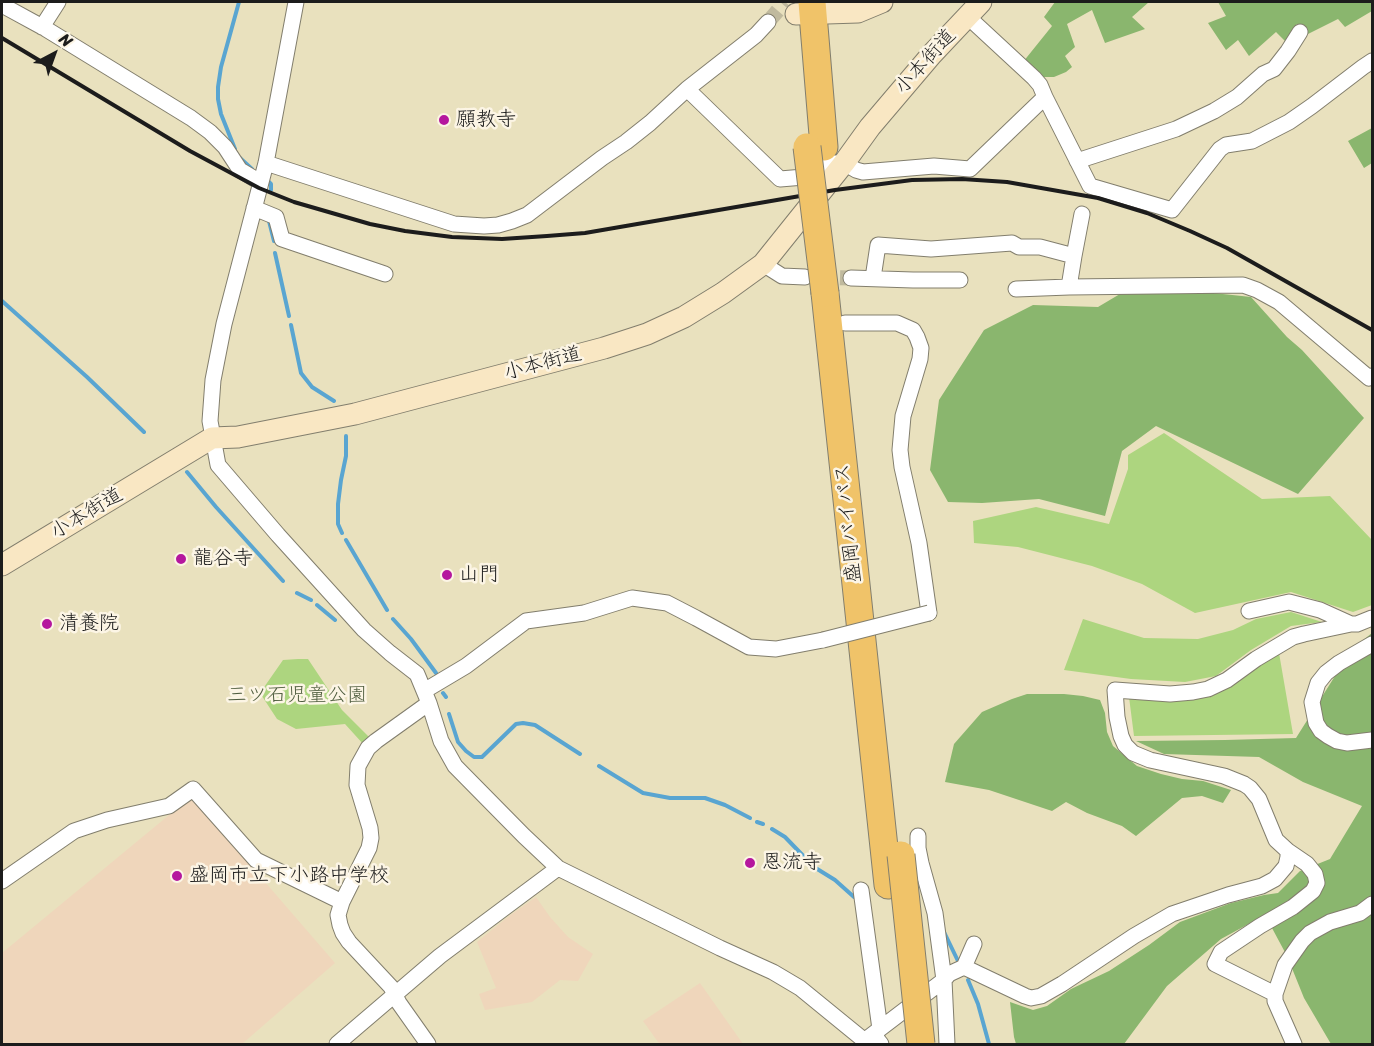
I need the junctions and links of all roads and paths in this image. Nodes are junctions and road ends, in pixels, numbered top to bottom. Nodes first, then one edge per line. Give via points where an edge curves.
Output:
1 (58, 2) edge
2 (296, 2) edge
3 (882, 2) edge
4 (2, 5) edge
5 (804, 7) edge
6 (974, 9) edge
7 (768, 22) tunnel mouth
8 (42, 27) junction
9 (1300, 32) dead end
10 (1372, 61) edge
11 (687, 89) junction
12 (1046, 97) junction
13 (825, 152) junction
14 (1077, 160) junction
15 (266, 163) junction
16 (260, 182) junction
17 (254, 208) junction
18 (1082, 214) dead end
19 (1074, 256) junction
20 (763, 264) junction
21 (385, 274) dead end
22 (873, 278) junction
23 (960, 280) dead end
24 (830, 284) junction
25 (1070, 288) junction
26 (1016, 289) dead end
27 (845, 322) junction
28 (1372, 376) edge
29 (212, 438) junction
30 (2, 565) edge
31 (1249, 611) dead end
32 (1372, 618) edge
33 (1352, 624) junction
34 (1372, 645) edge
35 (427, 697) junction
36 (1372, 740) edge
37 (914, 851) junction
38 (1288, 851) junction
39 (558, 867) junction
40 (2, 881) edge
41 (861, 890) dead end
42 (342, 902) junction
43 (1372, 904) edge
44 (974, 944) dead end
45 (964, 967) junction
46 (945, 980) junction
47 (1275, 994) junction
48 (394, 995) junction
49 (881, 1037) edge
50 (862, 1042) edge
51 (337, 1044) edge
52 (428, 1044) edge
53 (906, 1044) edge
54 (921, 1044) edge
55 (947, 1044) edge
56 (1294, 1044) edge

1 - 8 street
2 - 15 street
3 - 5 street via 858,12
4 - 8 street
5 - 13 highway, 盛岡バイパス
6 - 12 street
6 - 13 street, 小本街道 via 877,118
7 - 11 street
8 - 16 street via 182,112 210,132 240,170
9 - 14 street via 1274,69 1214,111 1176,129
10 - 14 street via 1289,122 1252,141 1220,149 1172,210 1090,186
11 - 13 street via 780,179 804,177 829,164
11 - 15 street via 642,130 527,215 498,225 454,224
12 - 13 street via 970,169 934,166 863,172
12 - 14 street
13 - 20 street, 小本街道
13 - 24 highway, 盛岡バイパス, bridge
15 - 16 street
16 - 17 street
17 - 21 street via 276,217 282,239
17 - 29 street via 213,380
18 - 19 street
19 - 22 street via 1012,243 931,249 878,245
19 - 25 street
20 - 24 street via 782,276
20 - 29 street, 小本街道 via 723,293 647,334 355,414 237,437
22 - 23 street
22 - 24 street
24 - 27 highway, 盛岡バイパス
24 - 53 highway, 盛岡バイパス
25 - 26 street
25 - 28 street via 1243,285 1279,302
27 - 35 street, bridge via 897,322 913,330 921,348 903,416 900,450 920,543 929,613 776,649 749,647 667,603 632,598 584,613 526,621
27 - 37 highway, 盛岡バイパス
29 - 30 street, 小本街道
29 - 35 street via 218,465 364,630 417,674
31 - 33 street via 1289,602
32 - 33 street
33 - 38 street via 1304,633 1208,689 1170,694 1115,690 1121,736 1133,753 1244,784 1259,799 1276,840
34 - 36 street via 1326,673 1312,702 1316,723 1328,736 1347,743
35 - 39 street via 441,741 455,766
35 - 42 street via 368,748 358,766 357,786 371,838
37 - 46 street via 935,913
37 - 54 highway, 盛岡バイパス, bridge
38 - 45 street via 1286,866 1269,883 1172,914 1041,996 1025,996
38 - 47 street via 1315,874 1317,883 1313,891 1221,952 1215,964
39 - 48 street
39 - 50 street via 774,972 800,988
40 - 42 street via 74,831 169,806 193,789 256,860
41 - 49 street
42 - 48 street via 338,915 343,933
43 - 47 street via 1360,913 1310,933 1285,965
44 - 45 street
45 - 46 street
46 - 49 street
46 - 55 street
47 - 56 street
48 - 51 street
48 - 52 street
49 - 50 street

